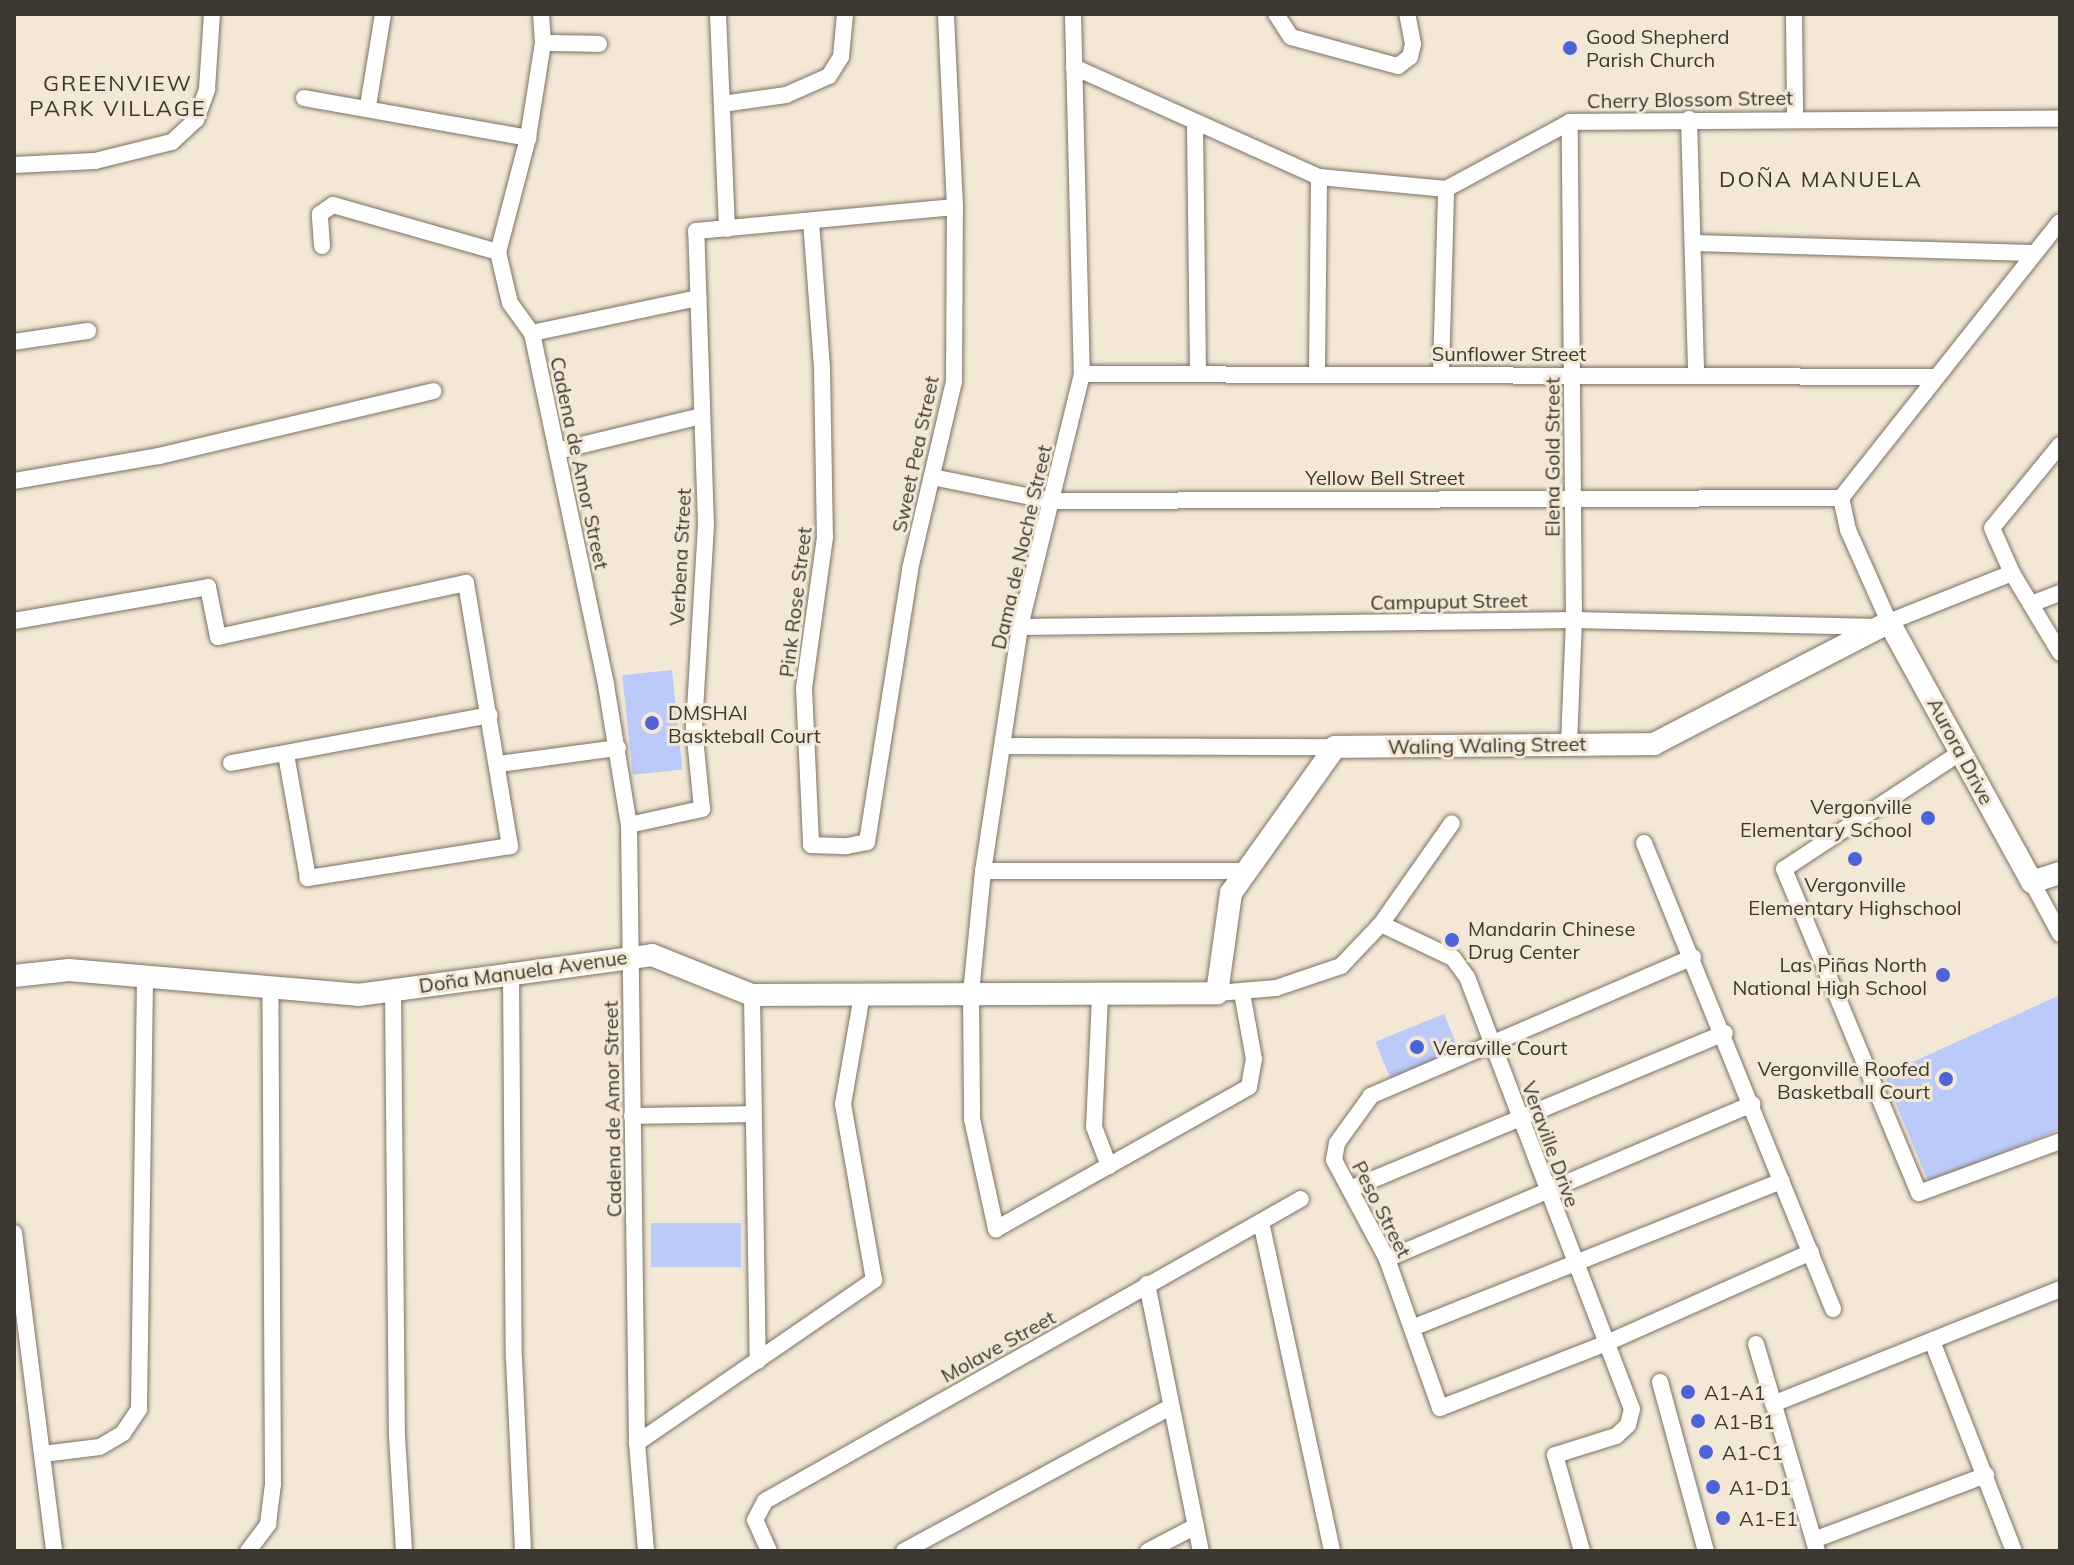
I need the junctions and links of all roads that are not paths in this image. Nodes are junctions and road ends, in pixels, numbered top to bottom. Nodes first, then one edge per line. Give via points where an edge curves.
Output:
1 (212, 14) edge
2 (383, 14) edge
3 (541, 14) edge
4 (718, 14) edge
5 (845, 14) edge
6 (946, 14) edge
7 (1073, 14) edge
8 (1276, 14) edge
9 (1407, 14) edge
10 (1794, 14) edge
11 (543, 43) junction
12 (599, 44) dead end
13 (1074, 67) junction
14 (304, 98) dead end
15 (722, 104) junction
16 (368, 106) junction
17 (1795, 117) junction
18 (1689, 119) junction
19 (2060, 119) edge
20 (1570, 122) junction
21 (1195, 126) junction
22 (528, 138) junction
23 (14, 165) edge
24 (1319, 177) junction
25 (1446, 189) junction
26 (955, 207) junction
27 (811, 221) junction
28 (2060, 222) edge
29 (727, 229) junction
30 (1694, 243) junction
31 (322, 246) dead end
32 (498, 252) junction
33 (2032, 253) junction
34 (698, 298) junction
35 (88, 331) dead end
36 (532, 333) junction
37 (14, 342) edge
38 (1317, 371) junction
39 (1198, 372) junction
40 (1441, 373) junction
41 (1696, 373) junction
42 (1082, 374) junction
43 (1571, 374) junction
44 (1936, 377) junction
45 (433, 391) dead end
46 (702, 416) junction
47 (2060, 445) edge
48 (557, 451) junction
49 (932, 477) junction
50 (14, 481) edge
51 (1571, 496) junction
52 (1841, 498) junction
53 (1051, 501) junction
54 (2012, 573) junction
55 (2060, 593) edge
56 (2031, 604) junction
57 (1574, 620) junction
58 (14, 621) edge
59 (1884, 624) junction
60 (1020, 627) junction
61 (2060, 653) edge
62 (490, 715) junction
63 (1569, 744) junction
64 (1006, 746) junction
65 (1335, 747) junction
66 (618, 748) junction
67 (1961, 752) junction
68 (286, 754) junction
69 (231, 763) dead end
70 (499, 764) junction
71 (1452, 823) dead end
72 (629, 825) junction
73 (1644, 843) dead end
74 (811, 845) joint
75 (983, 871) junction
76 (1244, 871) junction
77 (2060, 873) edge
78 (2032, 882) junction
79 (1381, 924) junction
80 (2060, 934) edge
81 (630, 955) junction
82 (1693, 957) junction
83 (511, 971) junction
84 (14, 976) edge
85 (145, 978) junction
86 (270, 990) junction
87 (393, 990) junction
88 (1217, 993) junction
89 (1242, 993) junction
90 (971, 994) junction
91 (752, 995) junction
92 (862, 995) junction
93 (1100, 996) junction
94 (1725, 1033) junction
95 (1494, 1045) junction
96 (1753, 1104) junction
97 (753, 1114) junction
98 (632, 1116) junction
99 (1519, 1123) junction
100 (2060, 1141) edge
101 (1109, 1166) junction
102 (1782, 1181) junction
103 (1350, 1189) junction
104 (1547, 1194) junction
105 (1301, 1199) dead end
106 (1261, 1222) junction
107 (14, 1233) edge
108 (1811, 1252) junction
109 (1387, 1259) junction
110 (1576, 1265) junction
111 (1147, 1284) junction
112 (2060, 1289) edge
113 (1833, 1309) dead end
114 (1412, 1328) junction
115 (1932, 1341) junction
116 (1609, 1342) junction
117 (1756, 1344) dead end
118 (758, 1361) junction
119 (1660, 1382) dead end
120 (1773, 1404) junction
121 (1170, 1407) junction
122 (637, 1443) junction
123 (43, 1454) junction
124 (1986, 1475) junction
125 (1196, 1526) junction
126 (1815, 1546) edge
127 (54, 1551) edge
128 (248, 1551) edge
129 (404, 1551) edge
130 (523, 1551) edge
131 (646, 1551) edge
132 (769, 1551) edge
133 (904, 1551) edge
134 (1148, 1551) edge
135 (1201, 1551) edge
136 (1332, 1551) edge
137 (1582, 1551) edge
138 (1706, 1551) edge
139 (2014, 1551) edge

1 - 23 street via 207,89 196,120 172,142 95,161
2 - 16 street
3 - 11 street
4 - 15 street
5 - 15 street via 841,57 829,76 786,95
6 - 26 street, Sweet Pea Street
7 - 13 street, Dama de Noche Street
8 - 9 street via 1291,37 1398,66 1410,57 1413,44
10 - 17 street
11 - 12 street
11 - 22 street
13 - 21 street
13 - 42 street, Dama de Noche Street
14 - 16 street
15 - 29 street
16 - 22 street
17 - 18 street, Cherry Blossom Street
17 - 19 street, Cherry Blossom Street
18 - 20 street, Cherry Blossom Street
18 - 30 street
20 - 25 street, Cherry Blossom Street
20 - 43 street, Elena Gold Street
21 - 24 street
21 - 39 street
22 - 32 street
24 - 25 street
24 - 38 street
25 - 40 street
26 - 27 street
26 - 49 street, Sweet Pea Street via 954,382
27 - 29 street
27 - 74 street, Pink Rose Street via 822,368 825,537 804,688
28 - 33 street
29 - 34 street, Verbena Street via 696,231
30 - 33 street
30 - 41 street
31 - 32 street via 320,214 333,205
32 - 36 street, Cadena de Amor Street via 510,303
33 - 44 street
34 - 36 street
34 - 46 street, Verbena Street
35 - 37 street
36 - 48 street, Cadena de Amor Street
38 - 39 street, Sunflower Street
38 - 40 street, Sunflower Street
39 - 42 street, Sunflower Street
40 - 43 street, Sunflower Street
41 - 43 street, Sunflower Street
41 - 44 street, Sunflower Street
42 - 53 street, Dama de Noche Street
43 - 51 street, Elena Gold Street
44 - 52 street
45 - 50 street via 159,456
46 - 48 street
46 - 72 street, Verbena Street via 706,525 694,727 702,809
47 - 54 street via 1992,528
48 - 66 street, Cadena de Amor Street
49 - 53 street, Yellow Bell Street
49 - 74 street, Sweet Pea Street via 894,653 867,842
51 - 52 street, Yellow Bell Street
51 - 53 street, Yellow Bell Street
51 - 57 street, Elena Gold Street
52 - 59 street
53 - 60 street, Dama de Noche Street
54 - 56 street
54 - 59 street
55 - 56 street
56 - 61 street
57 - 59 street, Campuput Street
57 - 60 street, Campuput Street
57 - 63 street, Elena Gold Street
58 - 62 street via 208,587 218,637 466,583
59 - 63 street, Waling Waling Street via 1663,741
59 - 67 street, Aurora Drive
60 - 64 street, Dama de Noche Street
62 - 68 street
62 - 70 street
63 - 65 street, Waling Waling Street
64 - 65 street
64 - 75 street, Dama de Noche Street
65 - 76 street
66 - 70 street
66 - 72 street, Cadena de Amor Street
67 - 78 street, Aurora Drive
67 - 100 street via 1784,869 1919,1193
68 - 69 street
68 - 70 street via 308,878 510,846
71 - 79 street
72 - 81 street, Cadena de Amor Street
73 - 82 street
75 - 76 street
75 - 90 street, Dama de Noche Street
76 - 88 street via 1225,911
77 - 78 street
78 - 80 street, Aurora Drive
79 - 89 street via 1341,966
79 - 95 street, Veraville Drive via 1453,958 1467,977
81 - 83 street, Doña Manuela Avenue
81 - 91 street, Doña Manuela Avenue via 652,955
81 - 98 street, Cadena de Amor Street
82 - 94 street
82 - 95 street, Peso Street
83 - 87 street, Doña Manuela Avenue
83 - 130 street via 514,1359
84 - 85 street, Doña Manuela Avenue via 69,970
85 - 86 street, Doña Manuela Avenue
85 - 123 street via 141,1400 137,1415 112,1441
86 - 87 street, Doña Manuela Avenue via 332,996
86 - 128 street via 273,1484 268,1524
87 - 129 street via 397,1436
88 - 89 street
88 - 93 street, Doña Manuela Avenue
89 - 101 street via 1254,1059 1249,1087
90 - 92 street, Doña Manuela Avenue
90 - 93 street, Doña Manuela Avenue
90 - 101 street, Dama de Noche Street via 972,1119 996,1229
91 - 92 street, Doña Manuela Avenue
91 - 97 street
92 - 118 street via 843,1104 874,1280
93 - 101 street via 1094,1127
94 - 96 street
94 - 99 street
95 - 99 street, Veraville Drive
95 - 103 street, Peso Street via 1366,1100 1333,1154
96 - 102 street
96 - 104 street
97 - 98 street
97 - 118 street
98 - 122 street, Cadena de Amor Street
99 - 103 street
99 - 104 street, Veraville Drive
102 - 108 street
102 - 110 street
103 - 109 street, Peso Street
104 - 109 street
104 - 110 street, Veraville Drive
105 - 106 street, Molave Street
106 - 111 street, Molave Street
106 - 136 street
107 - 123 street
108 - 113 street
108 - 116 street
109 - 114 street, Peso Street
110 - 114 street
110 - 116 street, Veraville Drive
111 - 121 street
111 - 132 street, Molave Street via 765,1501 755,1520
112 - 115 street
114 - 116 street, Peso Street via 1440,1408
115 - 120 street
115 - 124 street
116 - 137 street, Veraville Drive via 1632,1409 1628,1425 1616,1436 1555,1455
117 - 120 street
118 - 122 street
119 - 138 street
120 - 126 street
121 - 125 street
121 - 133 street
122 - 131 street, Cadena de Amor Street
123 - 127 street
124 - 126 street
124 - 139 street
125 - 134 street
125 - 135 street

